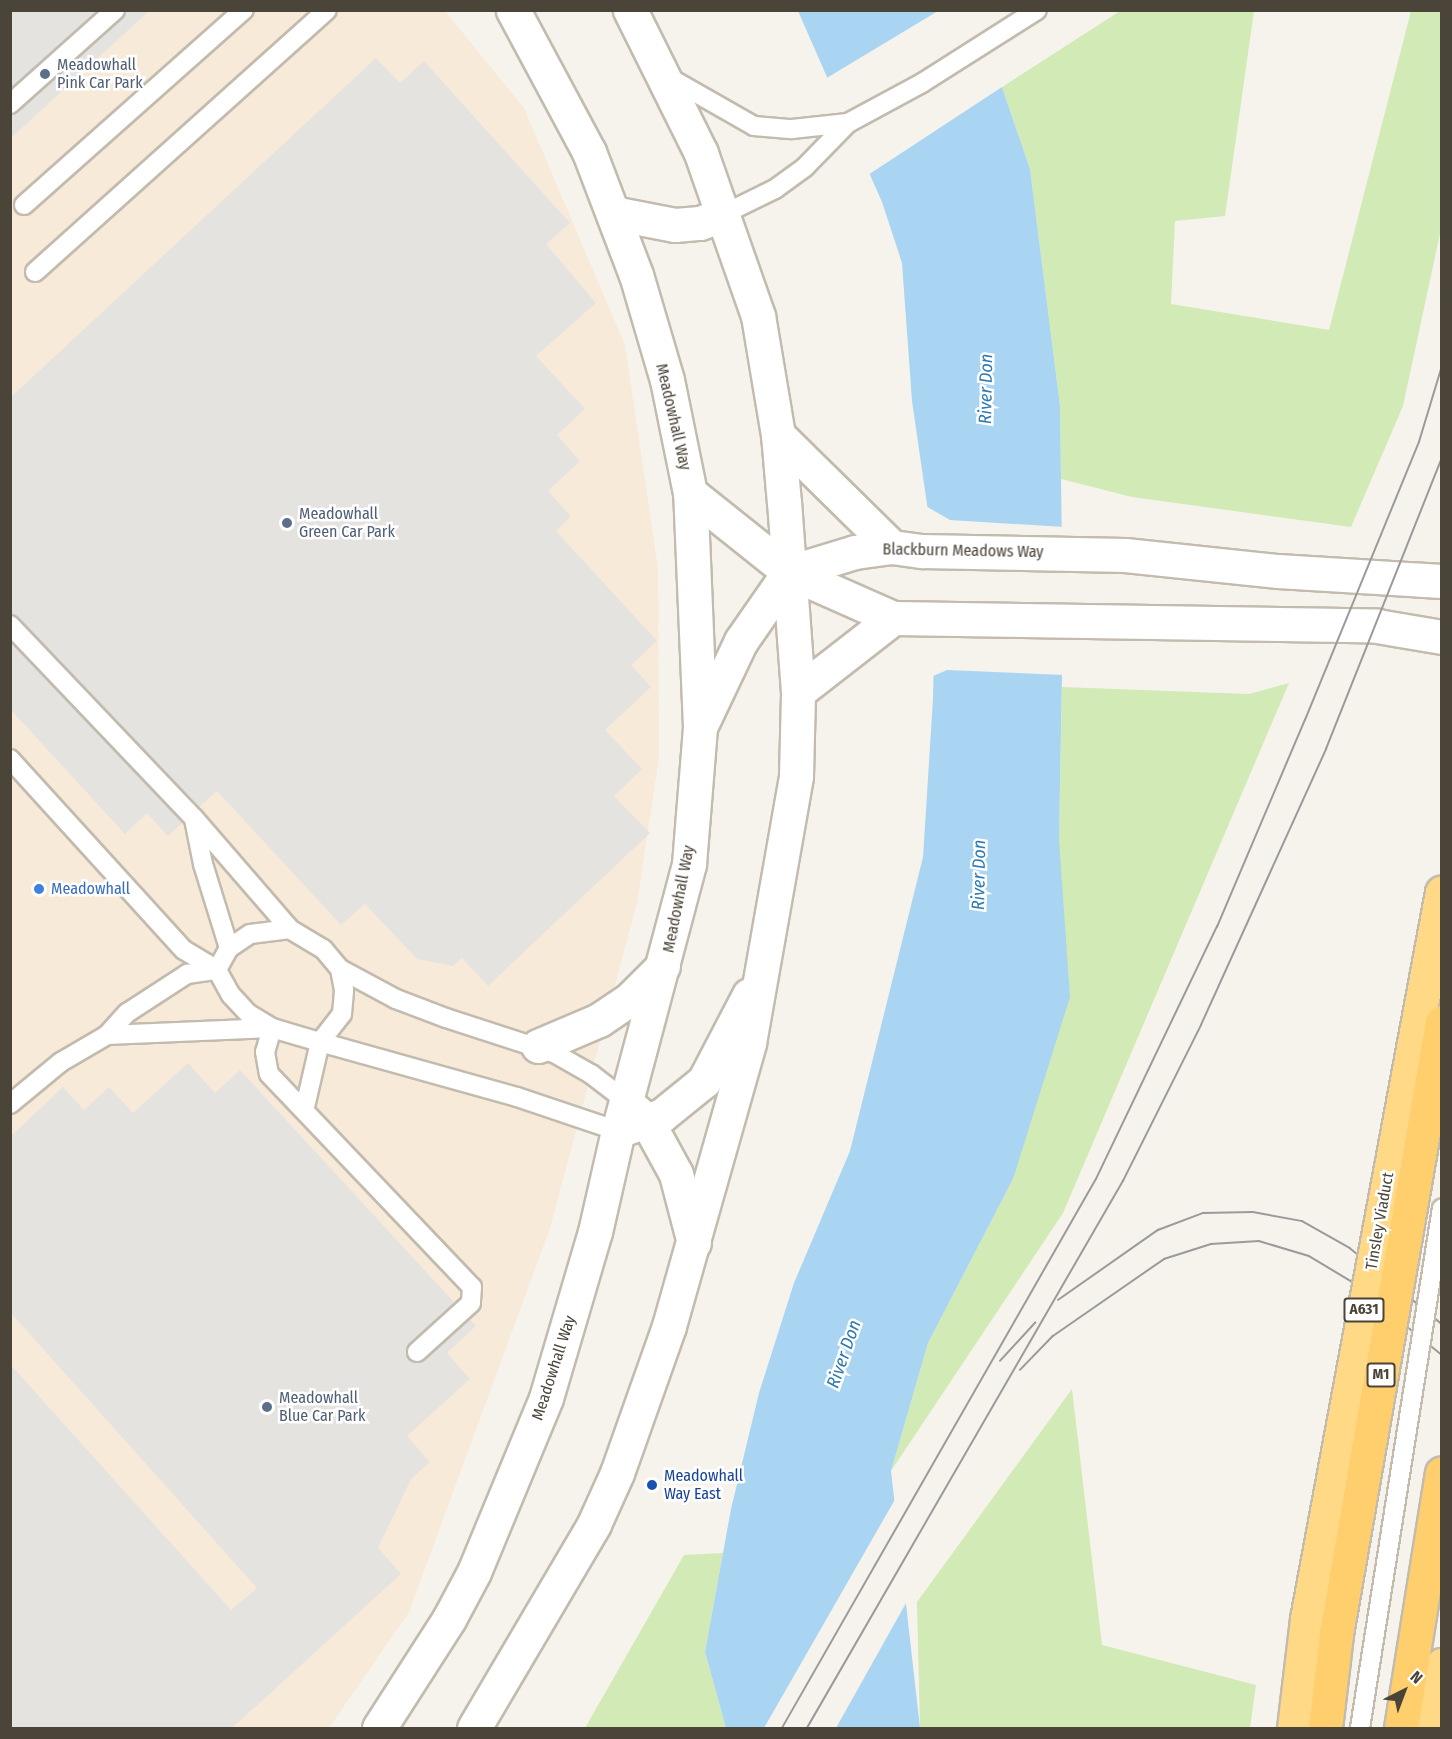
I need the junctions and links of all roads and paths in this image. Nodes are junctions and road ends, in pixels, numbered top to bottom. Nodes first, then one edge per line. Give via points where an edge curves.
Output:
1 (115, 10) edge
2 (244, 10) edge
3 (327, 10) edge
4 (630, 10) edge
5 (1037, 10) edge
6 (513, 11) edge
7 (664, 74) junction
8 (10, 104) edge
9 (848, 123) junction
10 (24, 205) dead end
11 (613, 213) junction
12 (724, 214) junction
13 (34, 272) dead end
14 (778, 435) junction
15 (690, 493) junction
16 (907, 549) junction
17 (789, 572) junction
18 (1442, 581) edge
19 (893, 618) junction
20 (10, 625) edge
21 (1442, 637) edge
22 (798, 692) junction
23 (700, 727) junction
24 (10, 759) edge
25 (193, 817) junction
26 (1442, 892) edge
27 (290, 928) junction
28 (229, 948) junction
29 (665, 963) junction
30 (340, 969) junction
31 (217, 970) junction
32 (759, 978) junction
33 (1442, 1022) edge
34 (272, 1028) junction
35 (107, 1035) junction
36 (320, 1042) junction
37 (538, 1046) junction
38 (10, 1104) edge
39 (305, 1107) junction
40 (630, 1118) junction
41 (1442, 1208) edge
42 (694, 1246) junction
43 (417, 1352) dead end
44 (1442, 1473) edge
45 (1442, 1665) edge
46 (378, 1728) edge
47 (474, 1728) edge
48 (1294, 1728) edge
49 (1325, 1728) edge
50 (1360, 1728) edge
51 (1401, 1728) edge
52 (1433, 1728) edge

1 - 8 lane
2 - 10 lane
3 - 13 lane
4 - 7 street
5 - 9 lane via 922,83
6 - 11 street, Meadowhall Way via 589,152
7 - 9 lane via 754,126 792,129
7 - 12 street
9 - 12 lane via 805,167 775,189
11 - 12 street via 675,225 699,224
11 - 15 street, Meadowhall Way via 636,274 667,380
12 - 14 street via 758,316
14 - 16 street
14 - 17 street
15 - 17 street
15 - 23 street, Meadowhall Way
16 - 17 street, Blackburn Meadows Way via 855,552
16 - 18 street, Blackburn Meadows Way via 1125,555 1278,571
17 - 19 street
17 - 22 street
17 - 23 street via 741,641
19 - 21 street via 1377,626
19 - 22 street
20 - 25 lane
22 - 32 street via 796,776
23 - 29 street, Meadowhall Way via 689,864
24 - 31 lane via 184,950
25 - 27 lane
25 - 28 lane
26 - 48 highway, Tinsley Viaduct / A631, bridge via 1307,1618
27 - 28 lane via 250,934
27 - 30 lane via 323,949
28 - 31 lane
29 - 37 street via 629,1000 599,1020
29 - 40 street, Meadowhall Way
30 - 36 lane via 344,990 342,1014
30 - 37 lane via 396,999
31 - 34 lane via 243,1008
31 - 35 lane via 188,974 126,1013
32 - 40 street via 704,1081 685,1100
32 - 42 street via 749,1043
33 - 49 highway, Tinsley Viaduct / M1, bridge via 1336,1634
34 - 35 lane
34 - 36 lane
34 - 39 lane via 265,1052 269,1074
35 - 38 lane via 61,1062
36 - 39 lane
36 - 40 lane via 517,1097
37 - 40 lane via 591,1074
39 - 43 lane via 472,1287 471,1303
40 - 42 street via 676,1174
40 - 46 street, Meadowhall Way via 576,1301 522,1462 449,1619
41 - 50 lane, bridge
42 - 47 street via 631,1437 594,1524
44 - 51 highway
45 - 52 highway

